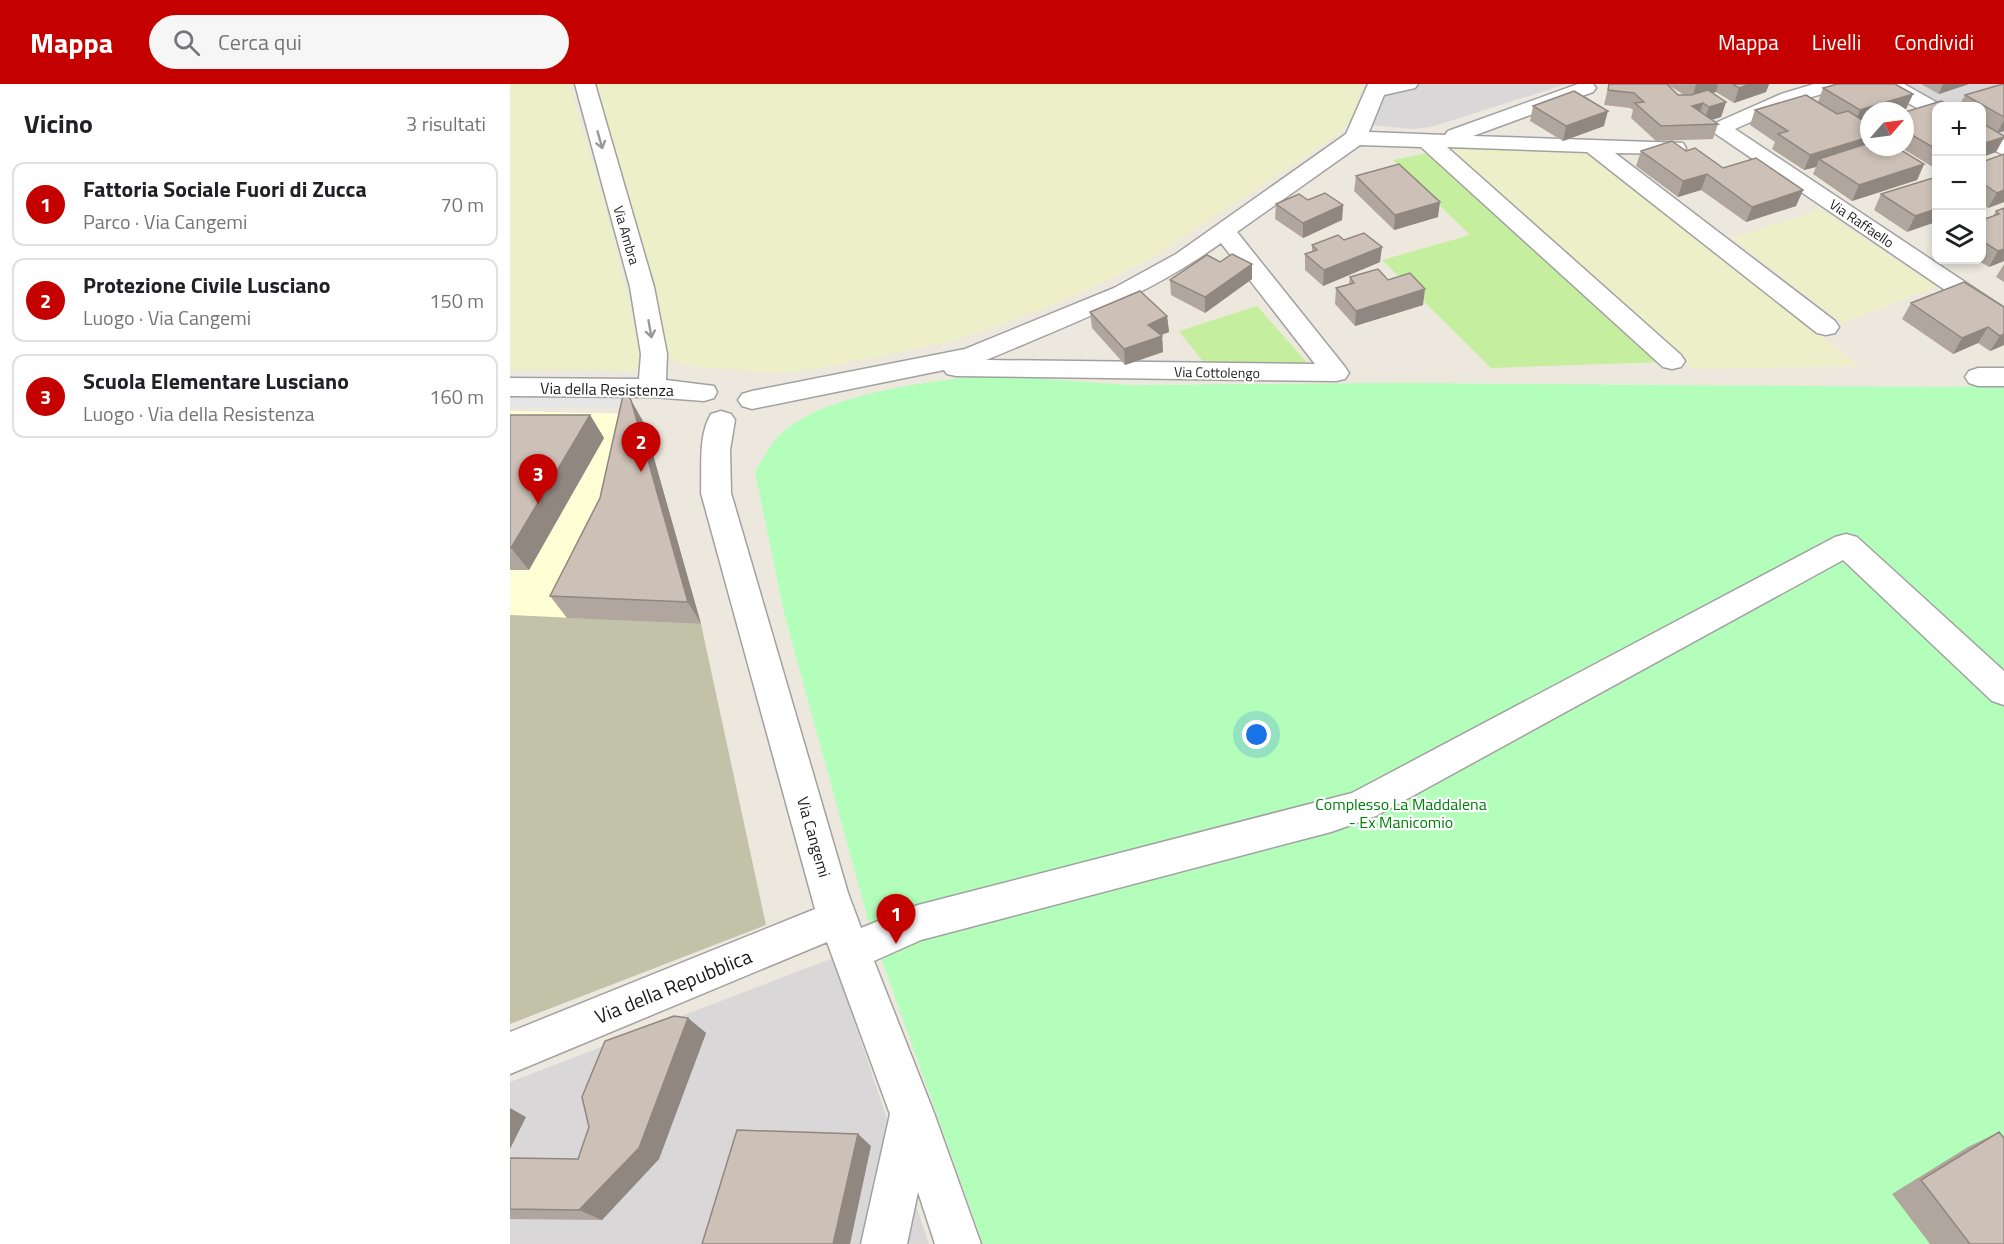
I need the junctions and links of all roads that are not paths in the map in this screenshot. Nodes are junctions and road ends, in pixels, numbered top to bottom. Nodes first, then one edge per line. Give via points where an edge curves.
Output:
1 (585, 84) edge
2 (1408, 84) edge
3 (1764, 84) edge
4 (1835, 84) edge
5 (1889, 84) edge
6 (1377, 88) edge
7 (1586, 88) dead end
8 (1788, 98) junction
9 (1932, 109) edge
10 (1355, 138) junction
11 (1432, 140) junction
12 (1592, 146) junction
13 (1675, 148) edge
14 (1224, 231) junction
15 (2004, 319) edge
16 (1826, 327) dead end
17 (1672, 361) dead end
18 (918, 368) junction
19 (1978, 377) dead end
20 (2004, 377) edge
21 (510, 387) edge
22 (651, 388) junction
23 (728, 396) junction
24 (2004, 691) edge
25 (844, 935) junction
26 (510, 1053) edge
27 (912, 1113) junction
28 (884, 1244) edge
29 (958, 1244) edge

1 -> 22 street, Via Ambra via 642,287 654,354
2 - 6 street
3 - 8 street
4 - 8 street
5 - 9 street
6 - 10 street, Via Cottolengo
7 - 11 street
8 - 15 street, Via Raffaello via 1720,128
10 - 11 street
10 - 14 street, Via Cottolengo
11 - 12 street
11 - 17 street
12 - 13 street
12 - 16 street
14 - 18 street, Via Cottolengo via 1123,293 972,356
14 - 18 street, Via Cottolengo via 1336,374
18 - 23 street, Via Cottolengo
19 - 20 street
21 - 22 street, Via della Resistenza
22 - 23 street, Via della Resistenza
23 - 25 street, Via Cangemi via 716,450 716,493
24 - 25 street, Via della Repubblica via 1846,545 1364,805 918,923
25 - 26 street, Via della Repubblica
25 - 27 street, Via Cangemi
27 - 28 street
27 - 29 street, Via Cangemi

